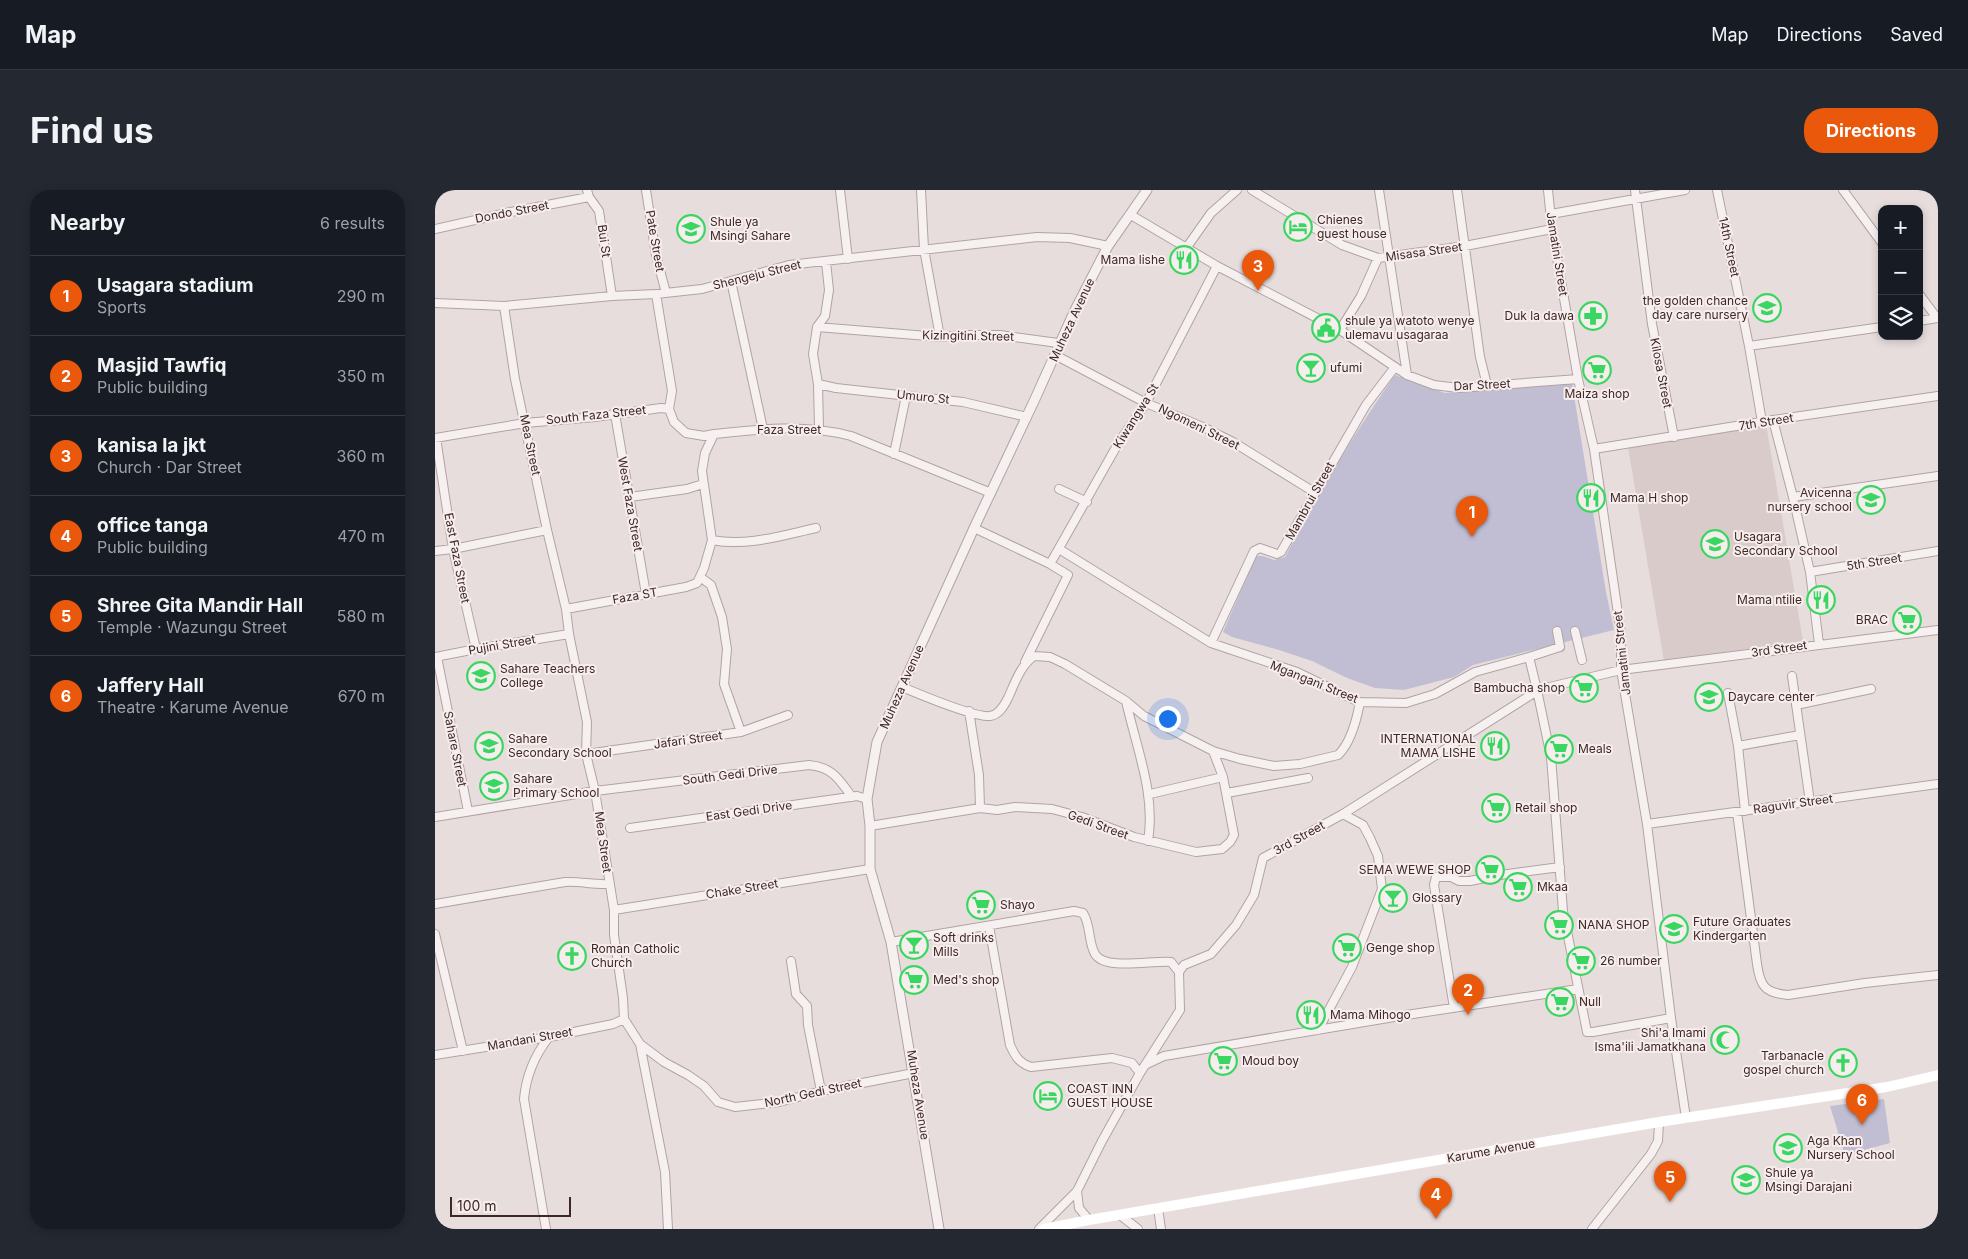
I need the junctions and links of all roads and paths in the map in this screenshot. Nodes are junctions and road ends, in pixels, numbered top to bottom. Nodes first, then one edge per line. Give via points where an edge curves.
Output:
1 (646, 190) edge
2 (839, 190) edge
3 (921, 190) edge
4 (1146, 190) edge
5 (1237, 190) edge
6 (1252, 190) edge
7 (1379, 190) edge
8 (1457, 190) edge
9 (1548, 190) edge
10 (1635, 190) edge
11 (1685, 190) edge
12 (1717, 190) edge
13 (1843, 190) edge
14 (588, 194) edge
15 (1636, 199) junction
16 (1131, 214) junction
17 (1551, 214) junction
18 (435, 228) edge
19 (1552, 229) junction
20 (1878, 238) edge
21 (1108, 246) junction
22 (1187, 246) junction
23 (1465, 246) junction
24 (924, 249) junction
25 (1378, 258) junction
26 (1390, 258) junction
27 (848, 259) junction
28 (826, 262) junction
29 (1217, 266) junction
30 (731, 281) junction
31 (666, 293) junction
32 (656, 294) junction
33 (1920, 295) edge
34 (612, 296) junction
35 (435, 303) edge
36 (504, 306) junction
37 (1937, 318) edge
38 (1923, 320) edge
39 (817, 327) junction
40 (1878, 328) edge
41 (1340, 330) junction
42 (940, 337) junction
43 (1058, 343) junction
44 (1749, 346) junction
45 (1055, 355) junction
46 (1395, 367) junction
47 (1407, 374) junction
48 (1578, 379) junction
49 (818, 384) junction
50 (1487, 385) junction
51 (906, 396) junction
52 (1938, 396) edge
53 (1146, 403) junction
54 (669, 409) junction
55 (615, 414) junction
56 (1027, 417) junction
57 (1773, 420) junction
58 (1762, 422) junction
59 (525, 423) junction
60 (763, 429) junction
61 (819, 429) junction
62 (714, 434) junction
63 (1674, 437) junction
64 (435, 438) edge
65 (1594, 449) junction
66 (894, 454) junction
67 (1938, 476) edge
68 (703, 484) junction
69 (1059, 489) dead end
70 (1315, 492) junction
71 (991, 493) junction
72 (630, 497) junction
73 (1793, 498) junction
74 (1087, 502) junction
75 (817, 528) dead end
76 (974, 528) junction
77 (547, 530) junction
78 (712, 540) junction
79 (453, 549) junction
80 (1059, 549) junction
81 (435, 551) edge
82 (1938, 551) edge
83 (1050, 564) junction
84 (1810, 572) junction
85 (700, 577) junction
86 (646, 594) junction
87 (566, 609) junction
88 (1938, 630) edge
89 (1557, 631) dead end
90 (1575, 631) dead end
91 (569, 634) junction
92 (1211, 643) junction
93 (1819, 644) junction
94 (476, 649) junction
95 (436, 657) edge
96 (1529, 657) junction
97 (1582, 660) dead end
98 (1023, 666) junction
99 (1621, 670) junction
100 (1792, 676) dead end
101 (902, 688) junction
102 (1537, 690) junction
103 (1871, 690) dead end
104 (1728, 693) dead end
105 (1126, 702) junction
106 (1360, 702) junction
107 (1796, 705) junction
108 (969, 711) junction
109 (789, 715) dead end
110 (741, 732) junction
111 (1800, 735) junction
112 (1738, 746) junction
113 (1213, 751) junction
114 (586, 754) junction
115 (1223, 777) junction
116 (1308, 778) dead end
117 (1938, 787) edge
118 (595, 791) junction
119 (1227, 793) junction
120 (1149, 794) junction
121 (852, 797) junction
122 (867, 799) junction
123 (1810, 802) junction
124 (980, 808) junction
125 (468, 811) junction
126 (1741, 811) junction
127 (1343, 814) junction
128 (435, 817) edge
129 (1647, 824) junction
130 (870, 826) junction
131 (630, 828) dead end
132 (1148, 841) junction
133 (1560, 867) junction
134 (870, 869) junction
135 (609, 884) junction
136 (435, 904) edge
137 (614, 910) junction
138 (989, 926) junction
139 (435, 934) edge
140 (891, 942) junction
141 (791, 961) dead end
142 (1179, 972) junction
143 (1938, 975) edge
144 (1578, 989) junction
145 (1454, 1008) junction
146 (1671, 1018) junction
147 (623, 1019) junction
148 (1318, 1030) junction
149 (549, 1037) junction
150 (641, 1044) junction
151 (463, 1051) junction
152 (435, 1055) edge
153 (1145, 1065) junction
154 (914, 1072) junction
155 (1140, 1073) junction
156 (1938, 1074) edge
157 (821, 1091) junction
158 (1685, 1118) junction
159 (1659, 1122) junction
160 (1077, 1190) junction
161 (1158, 1208) junction
162 (1120, 1215) junction
163 (1089, 1220) junction
164 (546, 1229) edge
165 (668, 1229) edge
166 (939, 1229) edge
167 (1039, 1229) edge
168 (1044, 1229) edge
169 (1138, 1229) edge
170 (1161, 1229) edge
171 (1592, 1229) edge

1 - 31 street, Pate Street via 656,255
2 - 27 street
3 - 24 street
4 - 16 street, Muheza Avenue
5 - 22 street via 1211,213
6 - 25 street, Misasa Street via 1342,245
7 - 26 street
8 - 23 street
9 - 17 street, Jamatini Street
10 - 15 street, Kilosa Street
11 - 15 street
12 - 44 street, 14th Street
13 - 20 street
14 - 18 street, Dondo Street
14 - 34 street, Bui St via 599,211
15 - 17 street
15 - 63 street, Kilosa Street via 1652,324
16 - 21 street, Muheza Avenue
16 - 22 street, Dar Street
17 - 19 street, Jamatini Street
19 - 23 street, Misasa Street
19 - 48 street, Jamatini Street
21 - 24 street, Shengeju Street via 1070,238 1037,237
21 - 43 street, Muheza Avenue
22 - 29 street, Dar Street
23 - 26 street, Misasa Street
23 - 50 street via 1480,358
24 - 27 street, Shengeju Street
24 - 42 street
25 - 26 street, Misasa Street
25 - 41 street via 1361,296
26 - 47 street
27 - 28 street, Shengeju Street
28 - 30 street, Shengeju Street via 789,266
28 - 39 street via 829,290 825,316
29 - 41 street, Dar Street
29 - 53 street, Kiwangwa St
30 - 31 street, Shengeju Street via 702,289
30 - 60 street
31 - 32 street, Shengeju Street
32 - 34 street, Shengeju Street
32 - 54 street via 672,391
33 - 37 street
34 - 36 street, Shengeju Street
35 - 36 street, Shengeju Street
36 - 59 street, Mea Street
37 - 38 street
39 - 42 street, Kizingitini Street
39 - 49 street via 813,354
40 - 44 street
41 - 46 street, Dar Street
42 - 43 street, Kizingitini Street via 1000,335
43 - 45 street, Muheza Avenue
44 - 58 street, 14th Street
45 - 53 street, Ngomeni Street
45 - 56 street, Muheza Avenue
46 - 47 street, Dar Street
46 - 70 street, Mambrui Street via 1366,404
47 - 50 street, Dar Street via 1435,385 1458,388
48 - 50 street, Dar Street
48 - 65 street, Jamatini Street
49 - 51 street, Umuro St
49 - 61 street
51 - 56 street, Umuro St via 963,402
51 - 66 street
52 - 57 street, 7th Street
53 - 70 street, Ngomeni Street via 1233,442
53 - 74 street, Kiwangwa St via 1119,442
54 - 55 street, South Faza Street
54 - 62 street, Faza Street via 674,422 686,433
55 - 59 street, South Faza Street
55 - 72 street, West Faza Street
56 - 71 street, Muheza Avenue
57 - 58 street, 7th Street
57 - 73 street
58 - 63 street, 7th Street
59 - 64 street, South Faza Street
59 - 77 street, Mea Street
60 - 61 street, Faza Street
60 - 62 street, Faza Street
61 - 66 street, Faza Street via 851,436
62 - 68 street via 705,453
63 - 65 street, 7th Street
64 - 79 street, East Faza Street
65 - 99 street, Jamatini Street via 1621,634
66 - 71 street, Faza Street
67 - 73 street
68 - 72 street
68 - 78 street
69 - 74 street
70 - 92 street, Mambrui Street via 1280,553 1259,548 1254,550
71 - 76 street, Muheza Avenue
72 - 86 street, West Faza Street
73 - 84 street
74 - 80 street, Kiwangwa St
75 - 78 street via 759,540
76 - 83 street
76 - 101 street, Muheza Avenue
77 - 79 street
77 - 87 street, Mea Street
78 - 85 street
79 - 81 street
79 - 94 street, East Faza Street
80 - 83 street, Kiwangwa St
80 - 92 street, Mgangani Street
82 - 84 street, 5th Street
83 - 98 street via 1068,575
84 - 93 street
85 - 86 street, Faza ST via 697,583 687,587
85 - 110 street via 711,584 722,617 727,649 724,684
86 - 87 street, Faza ST
87 - 91 street, Mea Street
88 - 93 street, 3rd Street
89 - 96 street, Mgangani Street via 1560,647
90 - 97 street
91 - 94 street, Pujini Street
91 - 114 street, Mea Street via 587,722
92 - 106 street, Mgangani Street via 1297,672
93 - 99 street, 3rd Street
94 - 95 street, Pujini Street
95 - 125 street, Sahare Street
96 - 102 street
96 - 106 street, Mgangani Street via 1475,672 1435,694 1406,703
98 - 105 street via 1034,656 1050,657
98 - 108 street via 998,713 991,716
99 - 102 street
99 - 129 street, Jamatini Street
100 - 107 street
101 - 108 street
101 - 122 street, Muheza Avenue via 877,742
102 - 127 street, 3rd Street
102 - 133 street via 1551,757
103 - 107 street
104 - 112 street
105 - 113 street via 1144,716
105 - 120 street
106 - 113 street via 1348,738 1338,755 1280,766
107 - 111 street
108 - 124 street via 979,775
109 - 110 street, Jafari Street
110 - 114 street, Jafari Street
111 - 112 street
111 - 123 street
112 - 126 street
113 - 115 street, Gedi Street
114 - 118 street, Mea Street
115 - 119 street, Gedi Street
115 - 120 street
116 - 119 street
117 - 123 street, Raguvir Street
118 - 121 street, South Gedi Drive via 809,765 821,766 837,776
118 - 125 street, South Gedi Drive
118 - 135 street, Mea Street
119 - 132 street, Gedi Street via 1234,835 1222,849 1196,852
120 - 132 street via 1151,827
121 - 122 street, East Gedi Drive
121 - 131 street, East Gedi Drive
122 - 130 street, Muheza Avenue
123 - 126 street, Raguvir Street
124 - 130 street, Gedi Street
124 - 132 street, Gedi Street via 1052,809 1082,816
125 - 128 street, South Gedi Drive
126 - 129 street, Raguvir Street
126 - 143 street via 1757,964 1761,983 1766,989 1787,996
127 - 142 street, 3rd Street via 1263,858 1254,895 1236,925 1211,954 1184,965
127 - 148 street via 1363,825 1370,838 1378,856 1382,889 1352,967
129 - 146 street, Jamatini Street
130 - 134 street, Muheza Avenue
133 - 144 street via 1563,911
133 - 145 street via 1470,881 1436,878 1434,885
134 - 137 street, Chake Street
134 - 140 street, Muheza Avenue
135 - 136 street via 565,882
135 - 137 street, Mea Street
137 - 147 street, Mea Street
138 - 140 street
138 - 142 street via 1074,911 1083,913 1099,959 1110,963 1171,962
138 - 155 street via 1010,1045 1021,1064 1031,1067 1112,1058 1132,1063
139 - 151 street
140 - 154 street, Muheza Avenue
141 - 157 street via 796,994 807,1006
142 - 153 street via 1181,1010
144 - 145 street
144 - 146 street via 1587,1032
145 - 148 street
146 - 158 street, Jamatini Street
147 - 149 street, Mandani Street
147 - 150 street
148 - 153 street via 1164,1056
149 - 151 street, Mandani Street
149 - 164 street via 534,1060 524,1099
150 - 157 street, North Gedi Street via 664,1062 689,1074 718,1102 735,1107 779,1102
150 - 165 street via 665,1172
151 - 152 street, Mandani Street
153 - 155 street
154 - 157 street, North Gedi Street
154 - 166 street, Muheza Avenue
155 - 160 street
156 - 158 main road, Karume Avenue via 1887,1087
158 - 159 main road, Karume Avenue
159 - 161 main road, Karume Avenue
159 - 171 street via 1658,1141 1651,1154
160 - 163 street via 1079,1208
160 - 167 street
161 - 162 main road, Karume Avenue
161 - 170 street
162 - 163 main road, Karume Avenue
162 - 169 street
163 - 168 main road, Karume Avenue

